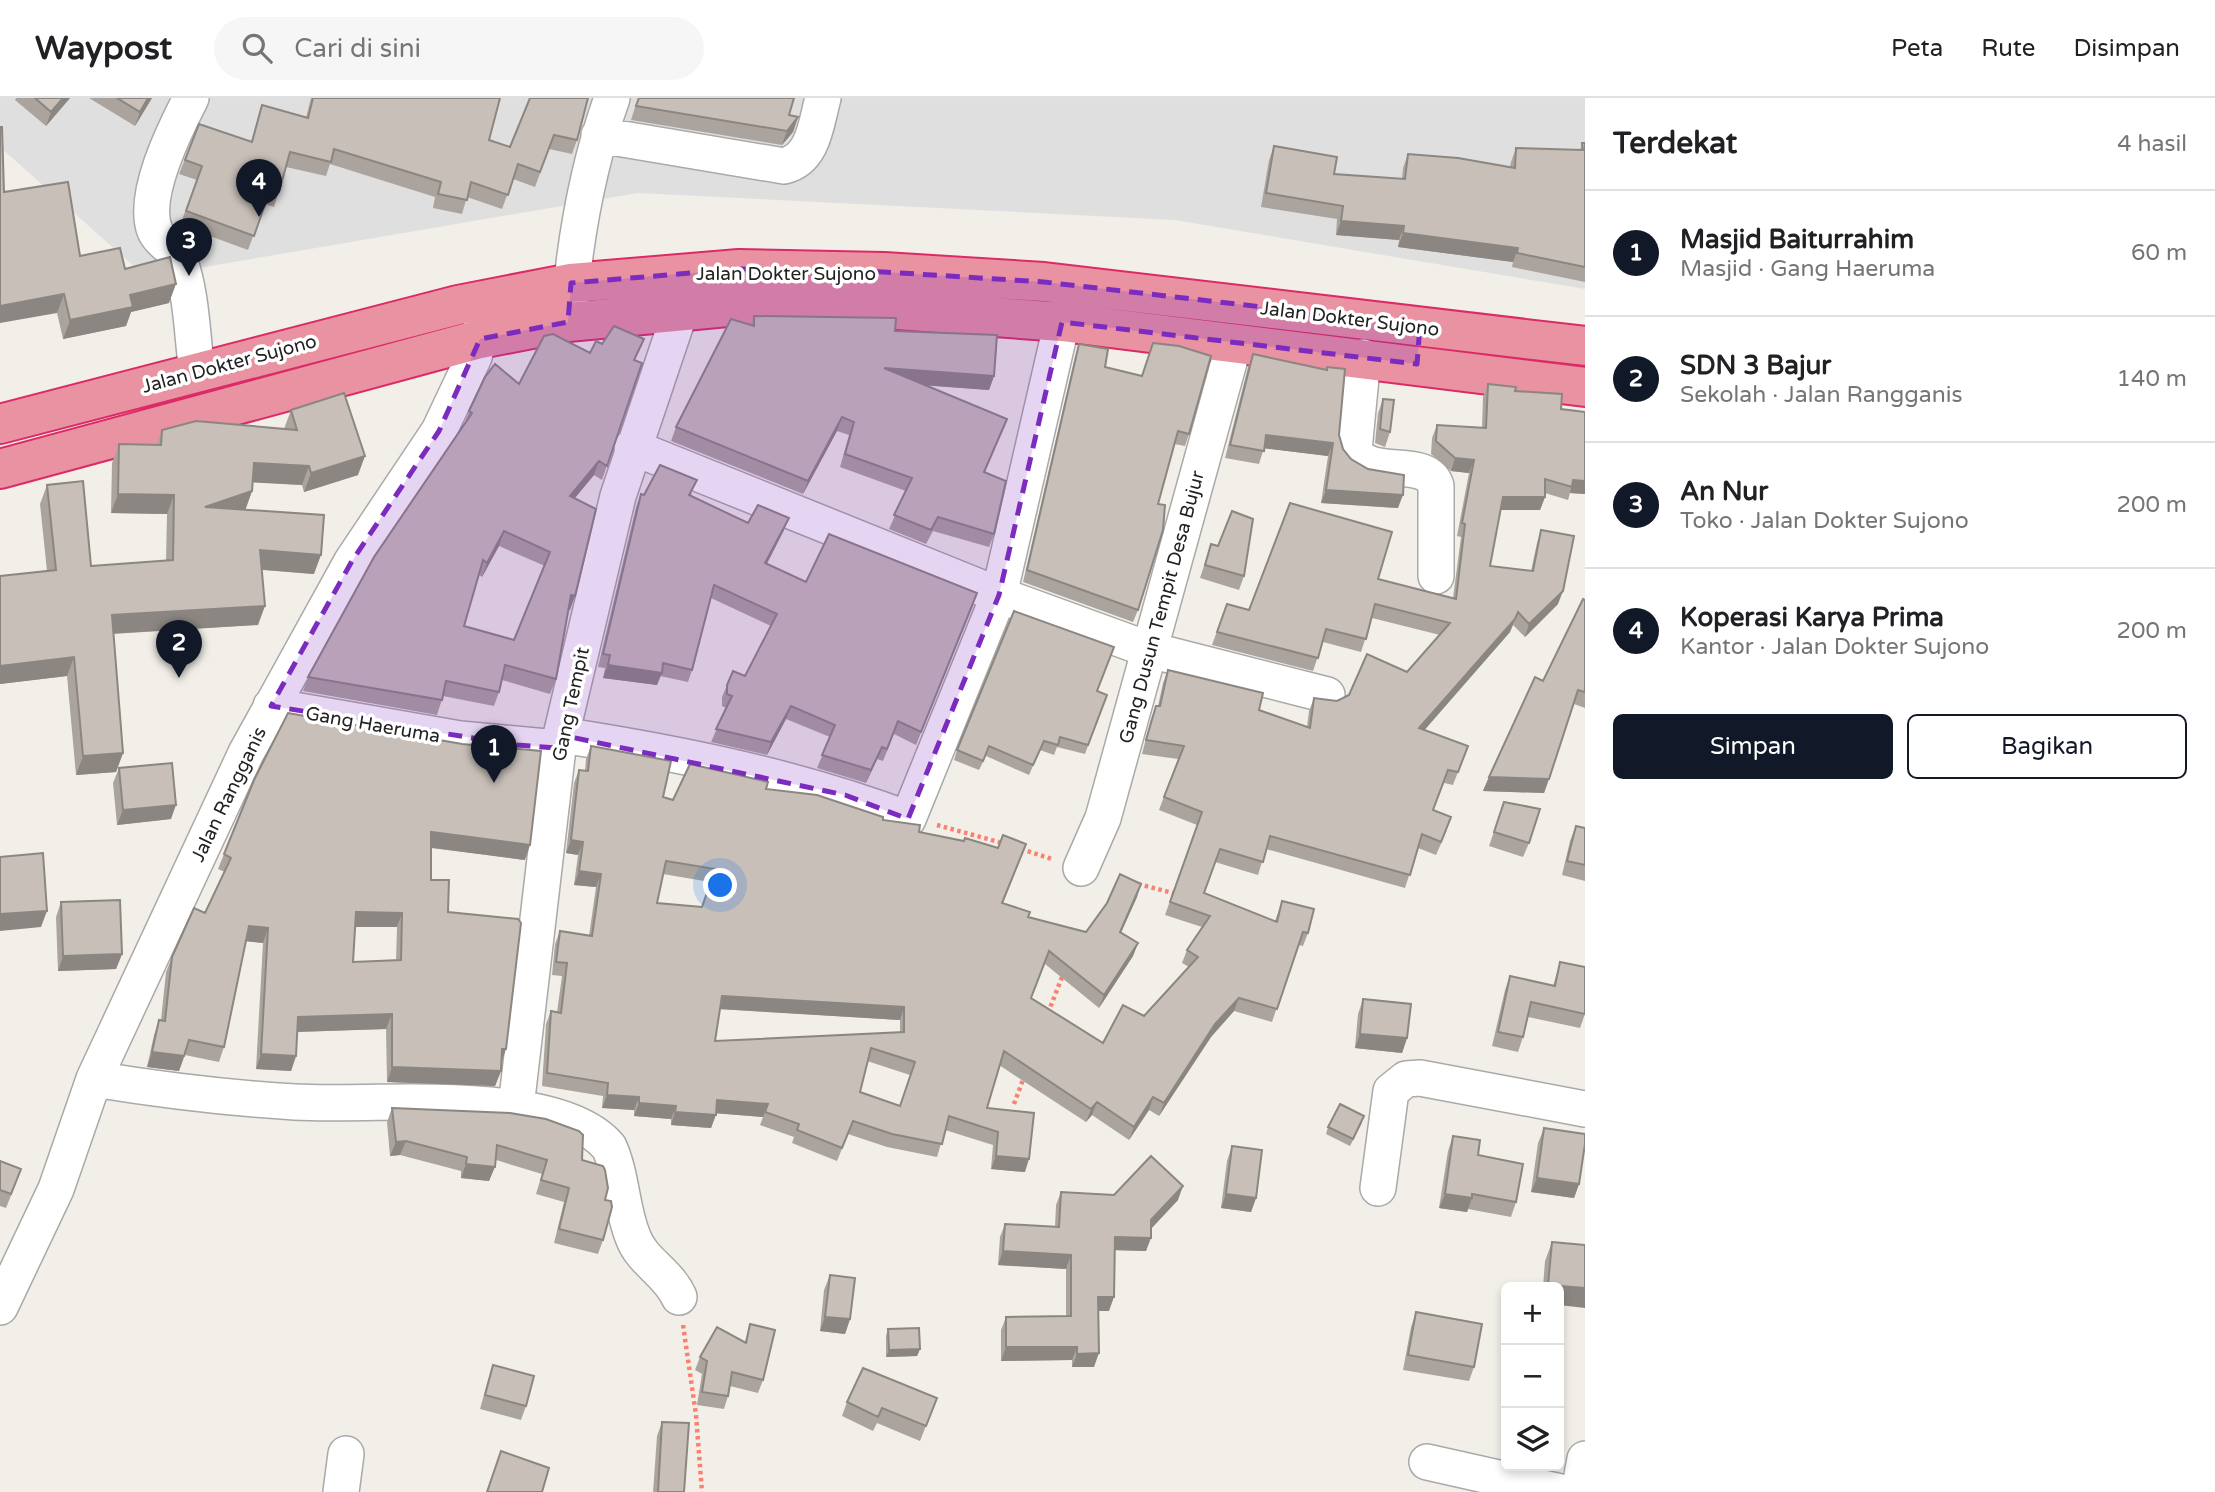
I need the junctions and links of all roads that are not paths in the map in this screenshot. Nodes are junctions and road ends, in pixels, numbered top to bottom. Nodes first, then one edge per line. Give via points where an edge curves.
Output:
1 (191, 98) edge
2 (612, 98) edge
3 (823, 98) edge
4 (599, 135) junction
5 (571, 282) junction
6 (488, 300) junction
7 (680, 312) junction
8 (568, 322) junction
9 (1062, 322) junction
10 (1420, 325) junction
11 (480, 339) junction
12 (1234, 344) junction
13 (1585, 346) edge
14 (1363, 358) junction
15 (1417, 364) junction
16 (197, 372) junction
17 (1585, 387) edge
18 (0, 424) edge
19 (632, 447) junction
20 (0, 469) edge
21 (1436, 576) dead end
22 (999, 595) junction
23 (1150, 650) junction
24 (1327, 695) dead end
25 (271, 706) junction
26 (560, 742) junction
27 (1081, 868) dead end
28 (94, 1079) junction
29 (516, 1107) junction
30 (1585, 1109) edge
31 (1378, 1188) dead end
32 (679, 1297) road end
33 (0, 1307) edge
34 (346, 1454) dead end
35 (1585, 1459) edge
36 (1427, 1462) dead end
37 (341, 1492) edge
38 (1561, 1492) edge
39 (1579, 1492) edge

1 - 16 street via 163,152 154,229 179,257
2 - 4 street
3 - 4 street via 808,150 798,161 784,166
4 - 5 street via 577,229
5 - 6 highway, Jalan Dokter Sujono
5 - 8 street
5 - 10 highway, Jalan Dokter Sujono via 739,269 884,272 1044,282
6 - 11 street, Jalan Rangganis
6 - 16 highway, Jalan Dokter Sujono
7 - 8 highway
7 - 9 highway via 759,304 842,306
7 - 19 street, Gang Tempit
8 - 11 highway
9 - 12 highway
9 - 22 street
10 - 13 highway, Jalan Dokter Sujono
10 - 15 highway
11 - 20 highway
11 - 25 street, Jalan Rangganis via 439,431 352,561
12 - 14 highway
12 - 23 street, Gang Dusun Tempit Desa Bujur
14 - 15 highway
14 - 21 street via 1354,450 1367,464 1433,478
15 - 17 highway
16 - 18 highway, Jalan Dokter Sujono
19 - 22 street
19 - 26 street, Gang Tempit
22 - 23 street
22 - 26 street, Gang Haeruma via 908,819 845,795 630,745
23 - 24 street
23 - 27 street, Gang Dusun Tempit Desa Bujur via 1103,818
25 - 26 street, Gang Haeruma via 460,738
25 - 28 street, Jalan Rangganis
26 - 29 street, Gang Tempit
28 - 29 street via 176,1093 280,1101
28 - 33 street, Jalan Rangganis via 57,1189
29 - 32 street via 564,1118 600,1137 614,1158 632,1236 641,1254 673,1283
30 - 31 street via 1406,1079 1391,1091
34 - 37 street
35 - 39 street
36 - 38 street

